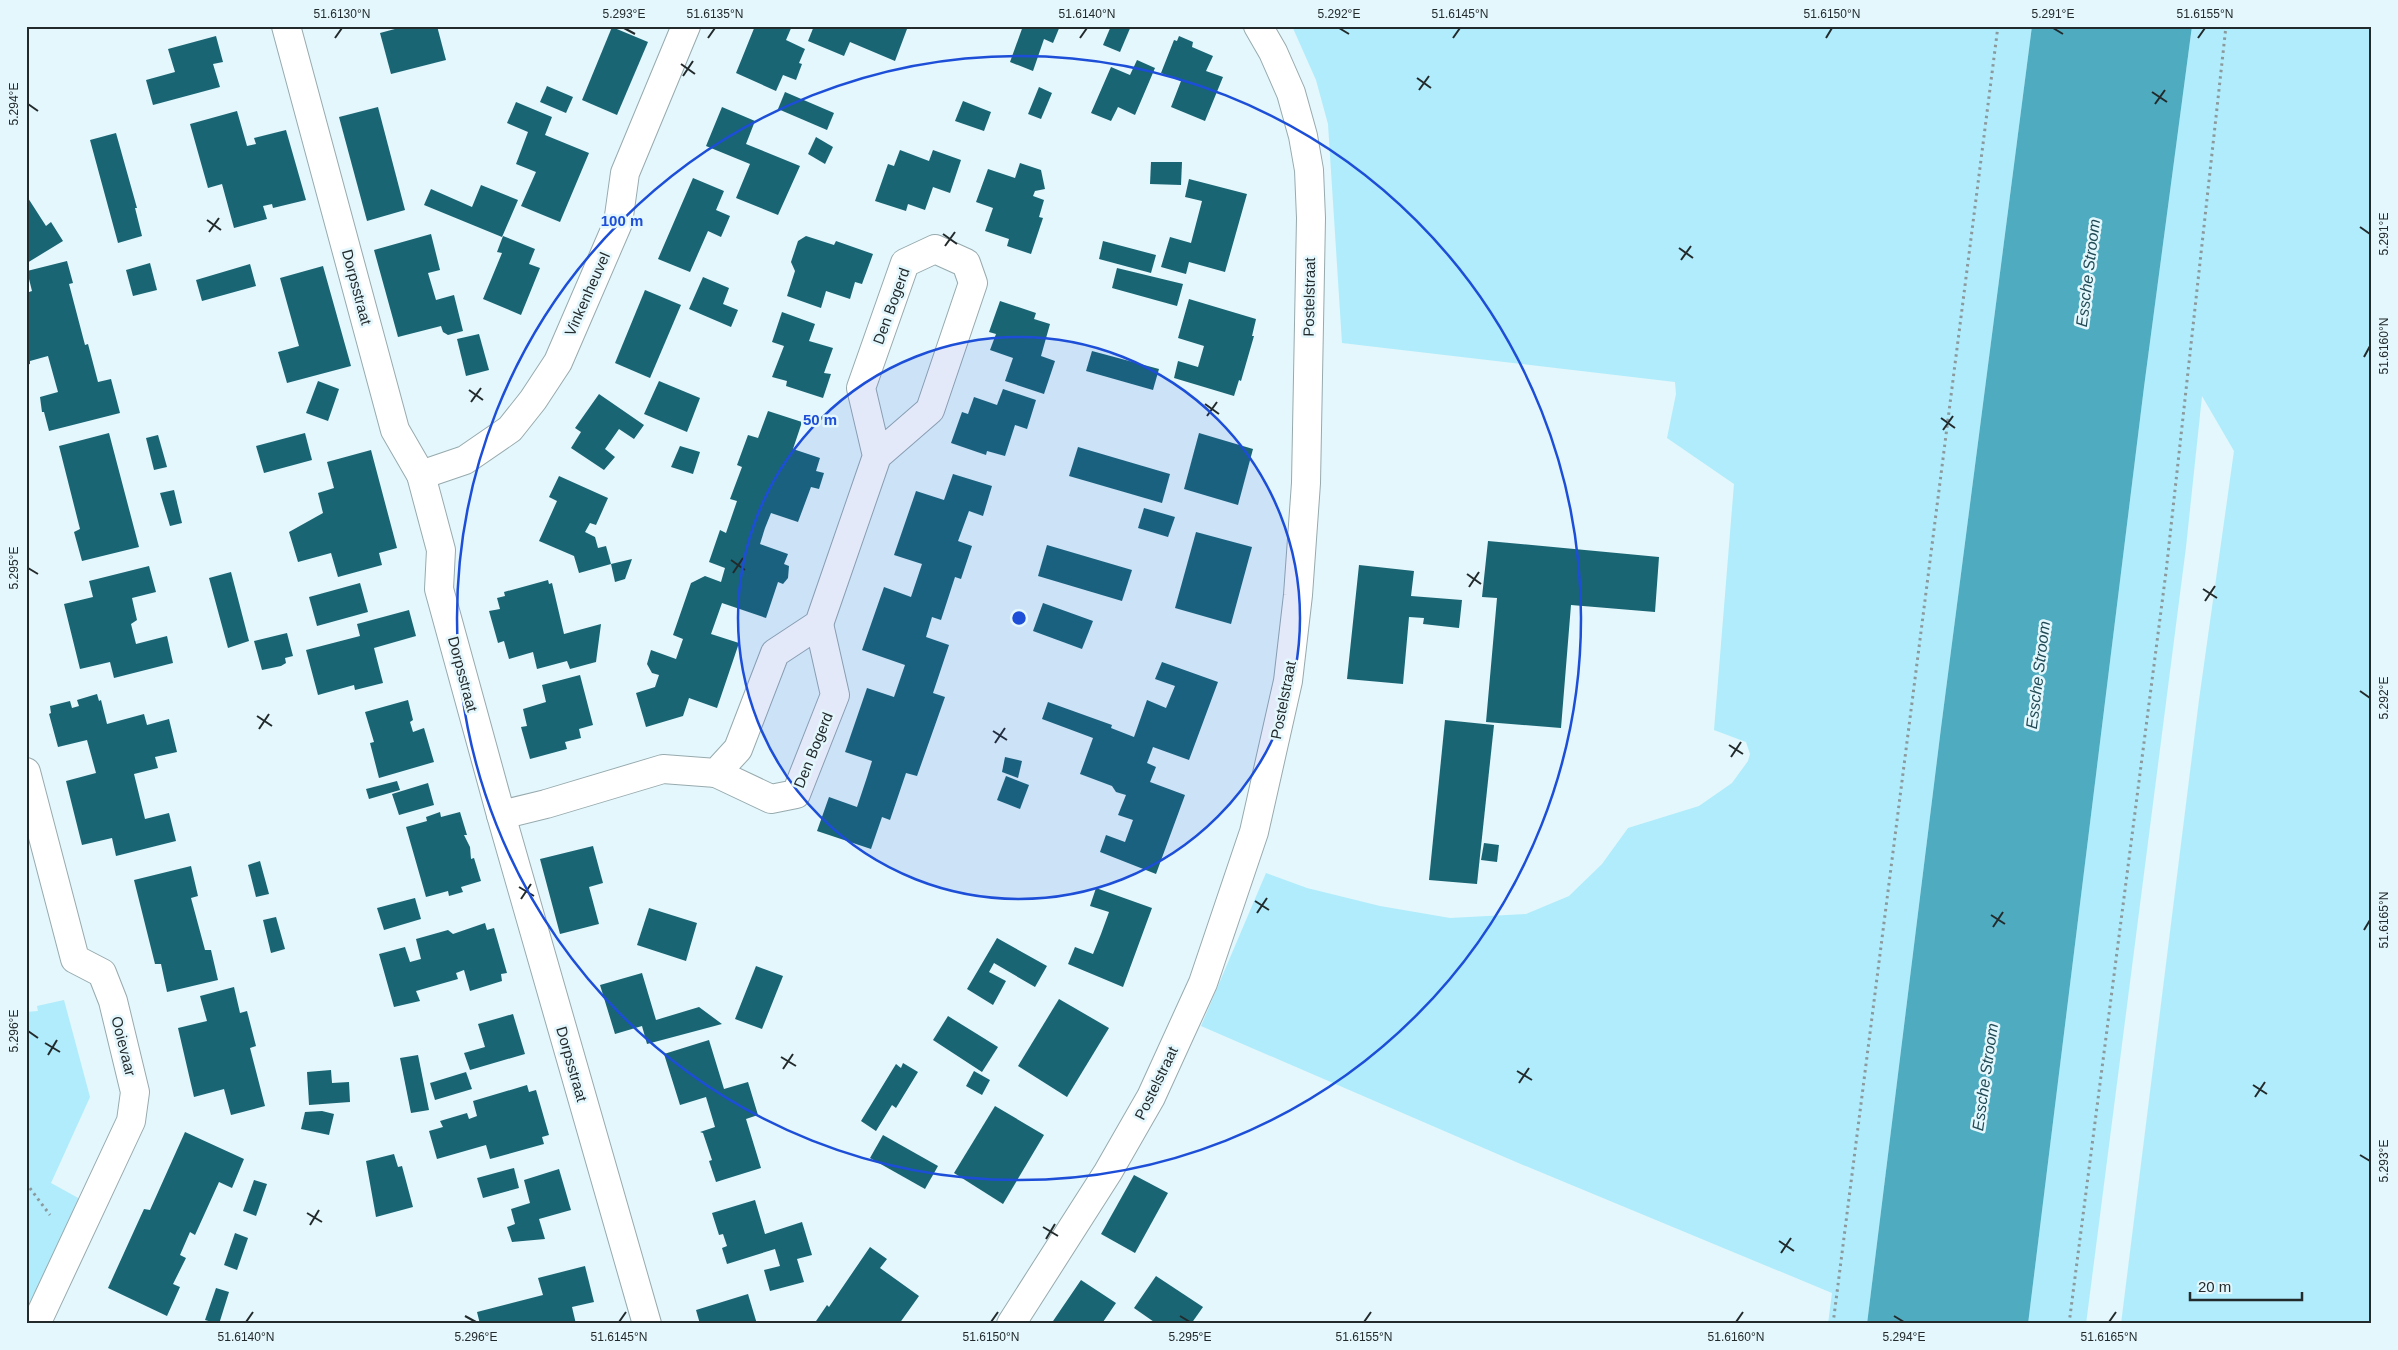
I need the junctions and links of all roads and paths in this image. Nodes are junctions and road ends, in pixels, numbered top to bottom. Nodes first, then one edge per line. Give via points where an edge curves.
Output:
1 (286, 26) edge
2 (686, 26) edge
3 (1258, 26) edge
4 (1998, 26) edge
5 (2226, 26) edge
6 (877, 456) junction
7 (421, 474) junction
8 (819, 624) junction
9 (26, 772) edge
10 (716, 773) junction
11 (501, 815) junction
12 (36, 1324) edge
13 (647, 1324) edge
14 (1011, 1324) edge
15 (1833, 1324) edge
16 (2069, 1324) edge

1 - 7 street, Dorpsstraat via 395,430
2 - 7 street, Vinkenheuvel via 625,173 618,223 558,362 510,429 465,460
3 - 14 street, Postelstraat via 1291,92 1309,170 1306,482 1288,681 1254,832 1203,983 1152,1097
4 - 15 path
5 - 16 path via 2166,572
6 - 6 street, Den Bogerd via 930,410 973,283 966,263 935,249 905,262 862,388
6 - 8 street, Den Bogerd
7 - 11 street, Dorpsstraat via 441,550 439,589
8 - 10 street via 775,653 738,750
8 - 10 street, Den Bogerd via 836,695 796,794 770,799
9 - 12 street, Ooievaar via 76,959 102,973 113,1001 135,1092 131,1121
10 - 11 street, Den Bogerd via 663,768
11 - 13 street, Dorpsstraat

